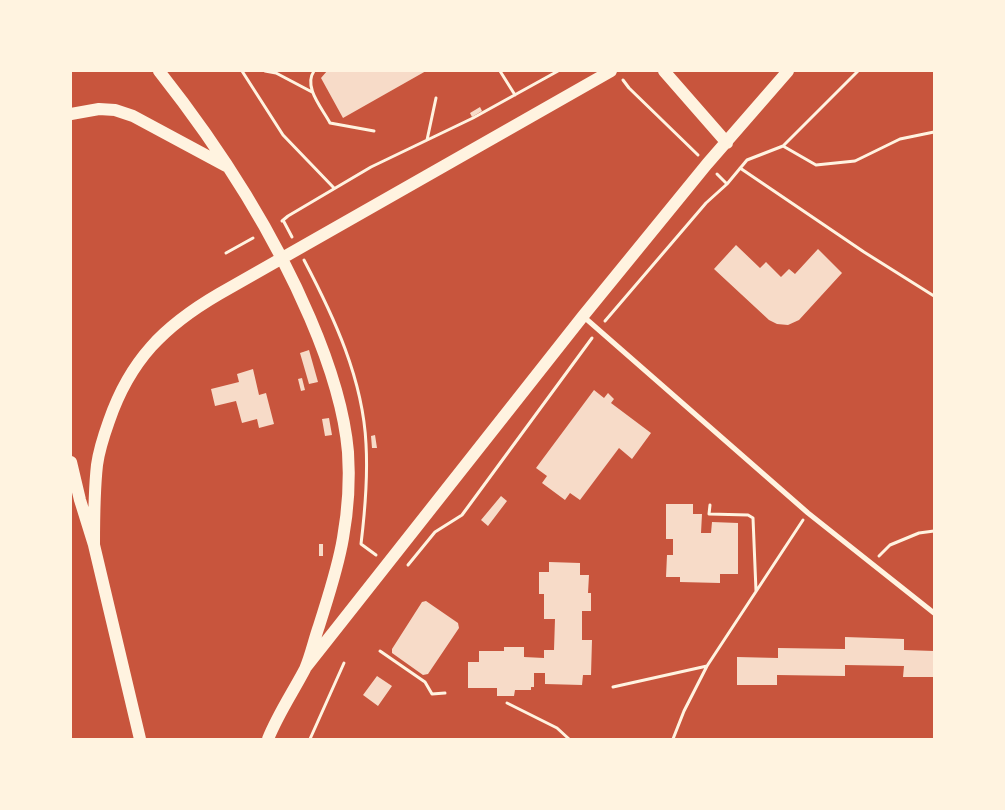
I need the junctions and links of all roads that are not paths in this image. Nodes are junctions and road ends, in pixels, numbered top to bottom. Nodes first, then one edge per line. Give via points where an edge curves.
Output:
1 (159, 71) edge
2 (664, 71) edge
3 (788, 71) edge
4 (616, 74) edge
5 (71, 114) edge
6 (727, 143) junction
7 (228, 167) junction
8 (583, 316) junction
9 (71, 462) edge
10 (94, 545) junction
11 (934, 613) edge
12 (306, 667) junction
13 (141, 738) edge
14 (268, 739) edge

1 - 7 main road
2 - 6 main road
3 - 6 main road
4 - 10 main road via 218,294 172,325 133,369 117,398 97,463
5 - 7 main road via 99,109 134,116
6 - 8 main road
7 - 12 main road via 268,230 296,284 334,382 346,442 348,483 343,539
8 - 11 street via 808,513
8 - 12 main road
9 - 10 main road
10 - 13 main road
12 - 14 main road

